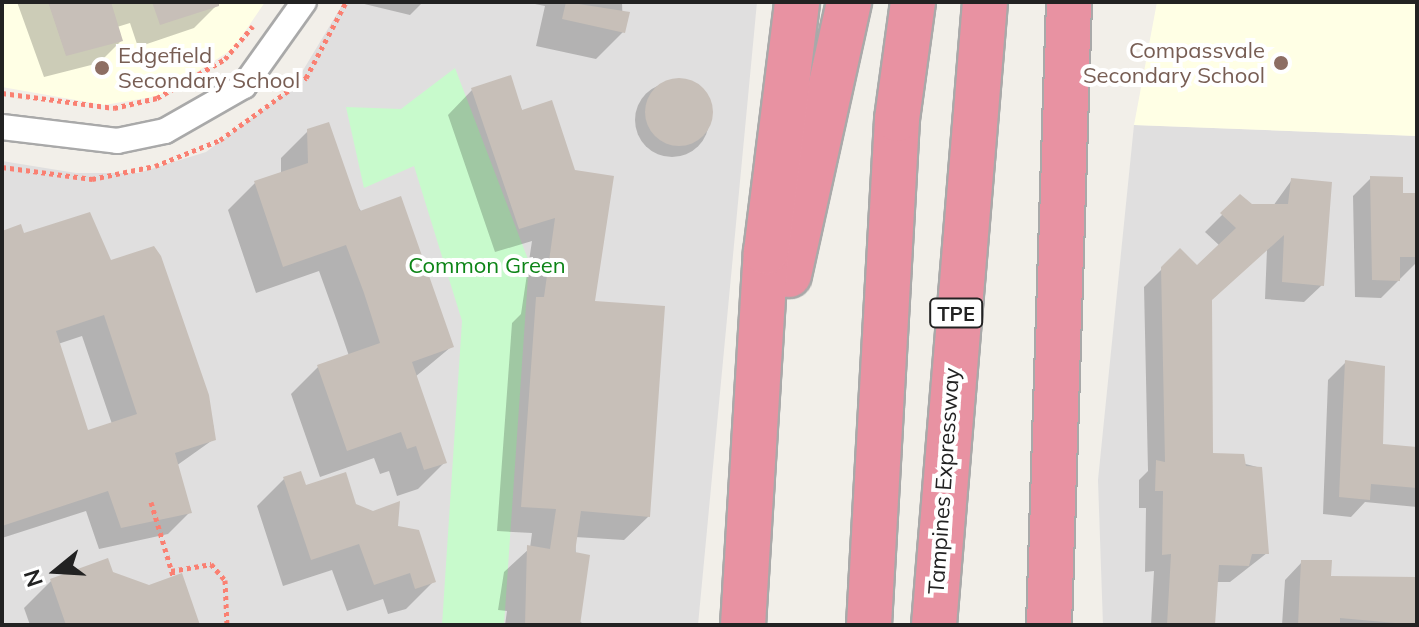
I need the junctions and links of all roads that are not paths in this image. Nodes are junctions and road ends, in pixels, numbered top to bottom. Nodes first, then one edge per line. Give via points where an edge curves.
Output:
1 (304, 2) edge
2 (797, 2) edge
3 (849, 2) edge
4 (913, 2) edge
5 (985, 2) edge
6 (1069, 2) edge
7 (1081, 2) edge
8 (1068, 76) junction
9 (2, 127) edge
10 (749, 518) junction
11 (743, 625) edge
12 (869, 625) edge
13 (934, 625) edge
14 (1049, 625) edge

1 - 9 street via 244,86 165,131 117,141
2 - 10 highway via 766,252
3 - 10 highway via 783,302
4 - 12 highway via 897,119
5 - 13 highway, Tampines Expressway / TPE
6 - 8 highway
7 - 8 highway
8 - 14 highway
10 - 11 highway

